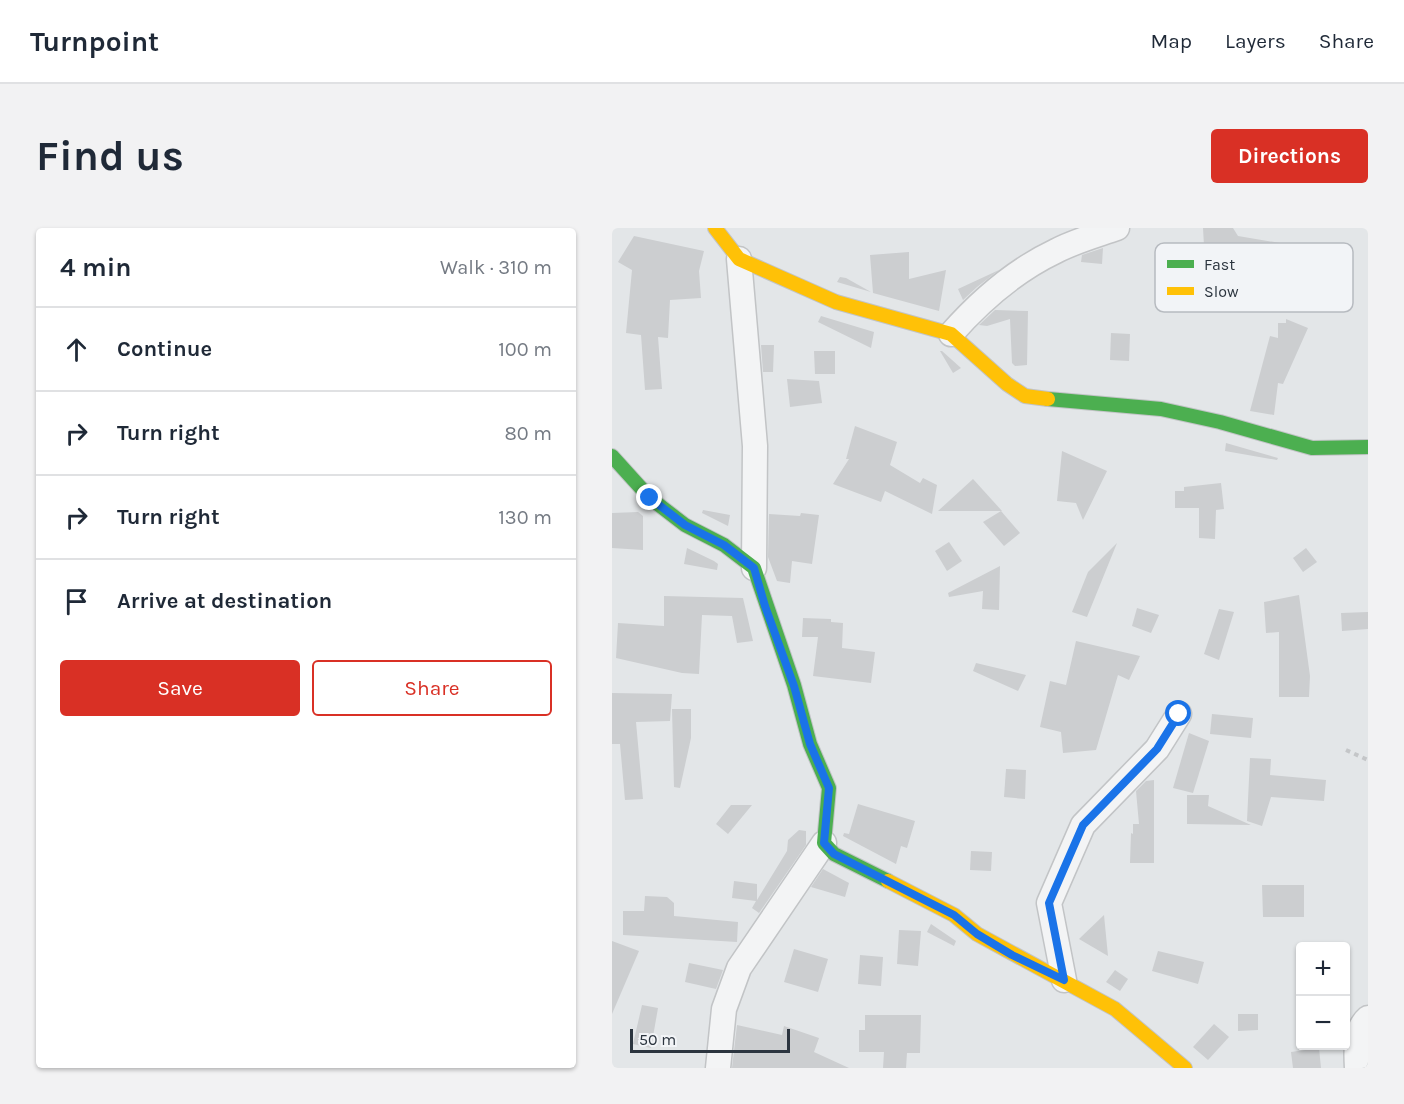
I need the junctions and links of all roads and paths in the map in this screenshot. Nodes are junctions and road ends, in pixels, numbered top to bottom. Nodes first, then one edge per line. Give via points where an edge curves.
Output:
1 (715, 228) edge
2 (1117, 228) edge
3 (739, 259) junction
4 (951, 334) junction
5 (1368, 447) edge
6 (612, 456) edge
7 (754, 568) junction
8 (1179, 714) dead end
9 (1346, 750) dead end
10 (1368, 760) edge
11 (824, 843) junction
12 (1064, 980) junction
13 (1368, 1018) edge
14 (718, 1068) edge
15 (1185, 1068) edge
16 (1357, 1068) edge

1 - 3 street
2 - 4 street via 1056,250 1021,272 979,304
3 - 4 street via 836,302
3 - 7 street via 755,446
4 - 5 street via 1006,384 1025,396 1161,409 1312,448
6 - 7 street via 650,498
7 - 11 street via 810,744 829,788
8 - 12 street via 1157,749 1083,825 1049,903
9 - 10 path
11 - 12 street via 844,861 954,915 1012,955
11 - 14 street via 739,969 724,1010
12 - 15 street via 1115,1009
13 - 16 street via 1355,1049

